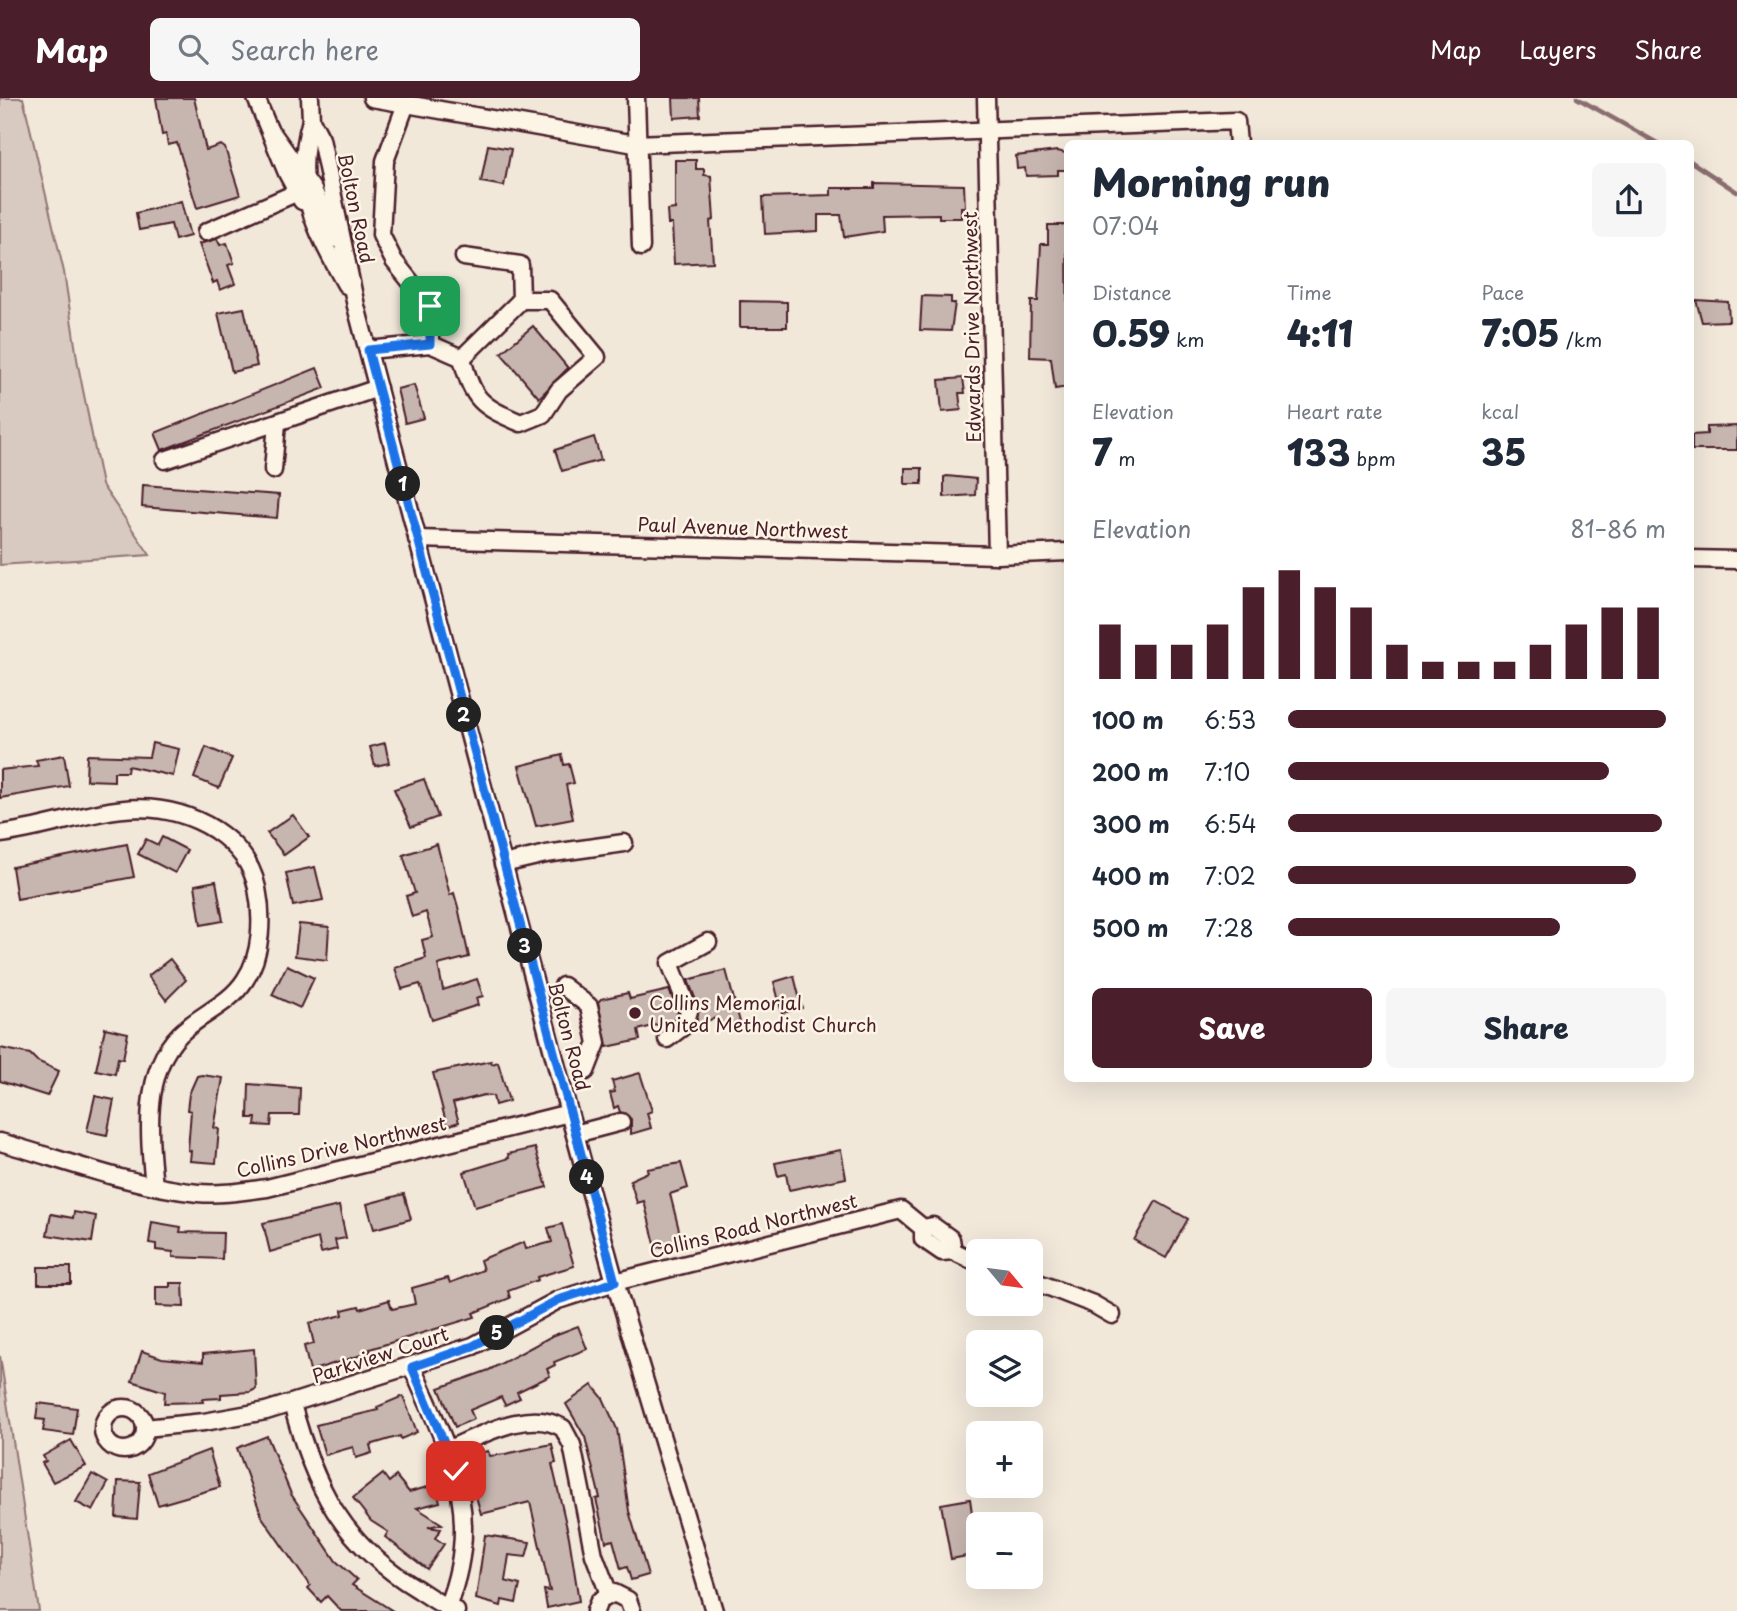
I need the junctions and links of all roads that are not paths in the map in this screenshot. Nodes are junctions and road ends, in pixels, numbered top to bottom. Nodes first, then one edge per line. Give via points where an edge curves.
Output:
1 (256, 98) edge
2 (310, 98) edge
3 (372, 98) edge
4 (636, 98) edge
5 (986, 98) edge
6 (406, 104) junction
7 (312, 120) junction
8 (987, 130) junction
9 (273, 134) junction
10 (1238, 140) edge
11 (635, 144) junction
12 (304, 176) junction
13 (298, 192) junction
14 (309, 212) junction
15 (206, 232) dead end
16 (641, 247) dead end
17 (464, 257) dead end
18 (347, 261) junction
19 (521, 300) junction
20 (356, 306) junction
21 (430, 344) junction
22 (368, 350) junction
23 (462, 358) junction
24 (378, 388) junction
25 (277, 423) junction
26 (165, 460) dead end
27 (273, 470) dead end
28 (417, 539) junction
29 (1064, 552) edge
30 (997, 555) junction
31 (1694, 559) edge
32 (1737, 560) edge
33 (0, 834) edge
34 (624, 843) dead end
35 (503, 864) junction
36 (708, 942) dead end
37 (662, 981) dead end
38 (680, 987) junction
39 (537, 993) junction
40 (667, 1039) dead end
41 (561, 1082) junction
42 (569, 1113) junction
43 (621, 1122) dead end
44 (575, 1133) junction
45 (0, 1142) edge
46 (154, 1186) junction
47 (966, 1257) edge
48 (615, 1282) junction
49 (1043, 1285) edge
50 (1112, 1315) dead end
51 (412, 1367) junction
52 (292, 1404) junction
53 (145, 1427) dead end
54 (447, 1450) junction
55 (609, 1594) junction
56 (452, 1609) edge
57 (595, 1611) edge
58 (632, 1611) edge
59 (714, 1611) edge

1 - 9 street
2 - 7 street, Bolton Road
3 - 6 street
4 - 11 street
5 - 8 street, Edwards Drive Northwest
6 - 11 street
6 - 21 street via 385,161 381,235 394,261 430,306
7 - 12 street, Bolton Road
7 - 18 street, Bolton Road via 321,139
8 - 10 street via 1236,121
8 - 11 street
8 - 30 street, Edwards Drive Northwest
9 - 12 street
9 - 13 street
11 - 16 street
12 - 14 street, Bolton Road
12 - 18 street
13 - 14 street
13 - 15 street
14 - 20 street, Bolton Road
17 - 19 street via 520,265
18 - 20 street, Bolton Road
19 - 23 street
19 - 23 street via 551,300 597,356 559,390 543,414 521,423 493,411 471,391
20 - 22 street, Bolton Road
21 - 22 street
21 - 23 street
22 - 24 street, Bolton Road
24 - 25 street
24 - 28 street, Bolton Road
25 - 26 street
25 - 27 street
28 - 30 street, Paul Avenue Northwest
28 - 35 street, Bolton Road
29 - 30 street, Paul Avenue Northwest
31 - 32 street
33 - 46 street via 106,812 159,807 183,812 223,835 255,874 260,936 246,980 215,1011 180,1034 161,1065 150,1104
34 - 35 street
35 - 39 street, Bolton Road
36 - 38 street via 670,963
37 - 38 street
38 - 40 street via 689,1012 684,1026
39 - 41 street, Bolton Road
39 - 41 street via 567,986 589,1006 597,1043 593,1069
41 - 42 street, Bolton Road
42 - 44 street, Bolton Road
42 - 46 street, Collins Drive Northwest via 267,1188 200,1193
43 - 44 street
44 - 48 street, Bolton Road
45 - 46 street, Collins Drive Northwest
47 - 48 street, Collins Road Northwest via 942,1252 923,1239 923,1228 901,1210
48 - 51 street, Parkview Court via 558,1300 473,1346
48 - 59 street, Bolton Road
49 - 50 street
51 - 52 street, Parkview Court
51 - 54 street
52 - 53 street, Parkview Court via 204,1422
52 - 56 street via 305,1451 333,1510 366,1553
54 - 55 street via 510,1425 541,1419 563,1428 572,1445 594,1555
54 - 56 street via 464,1509
55 - 57 street
55 - 58 street via 623,1596

